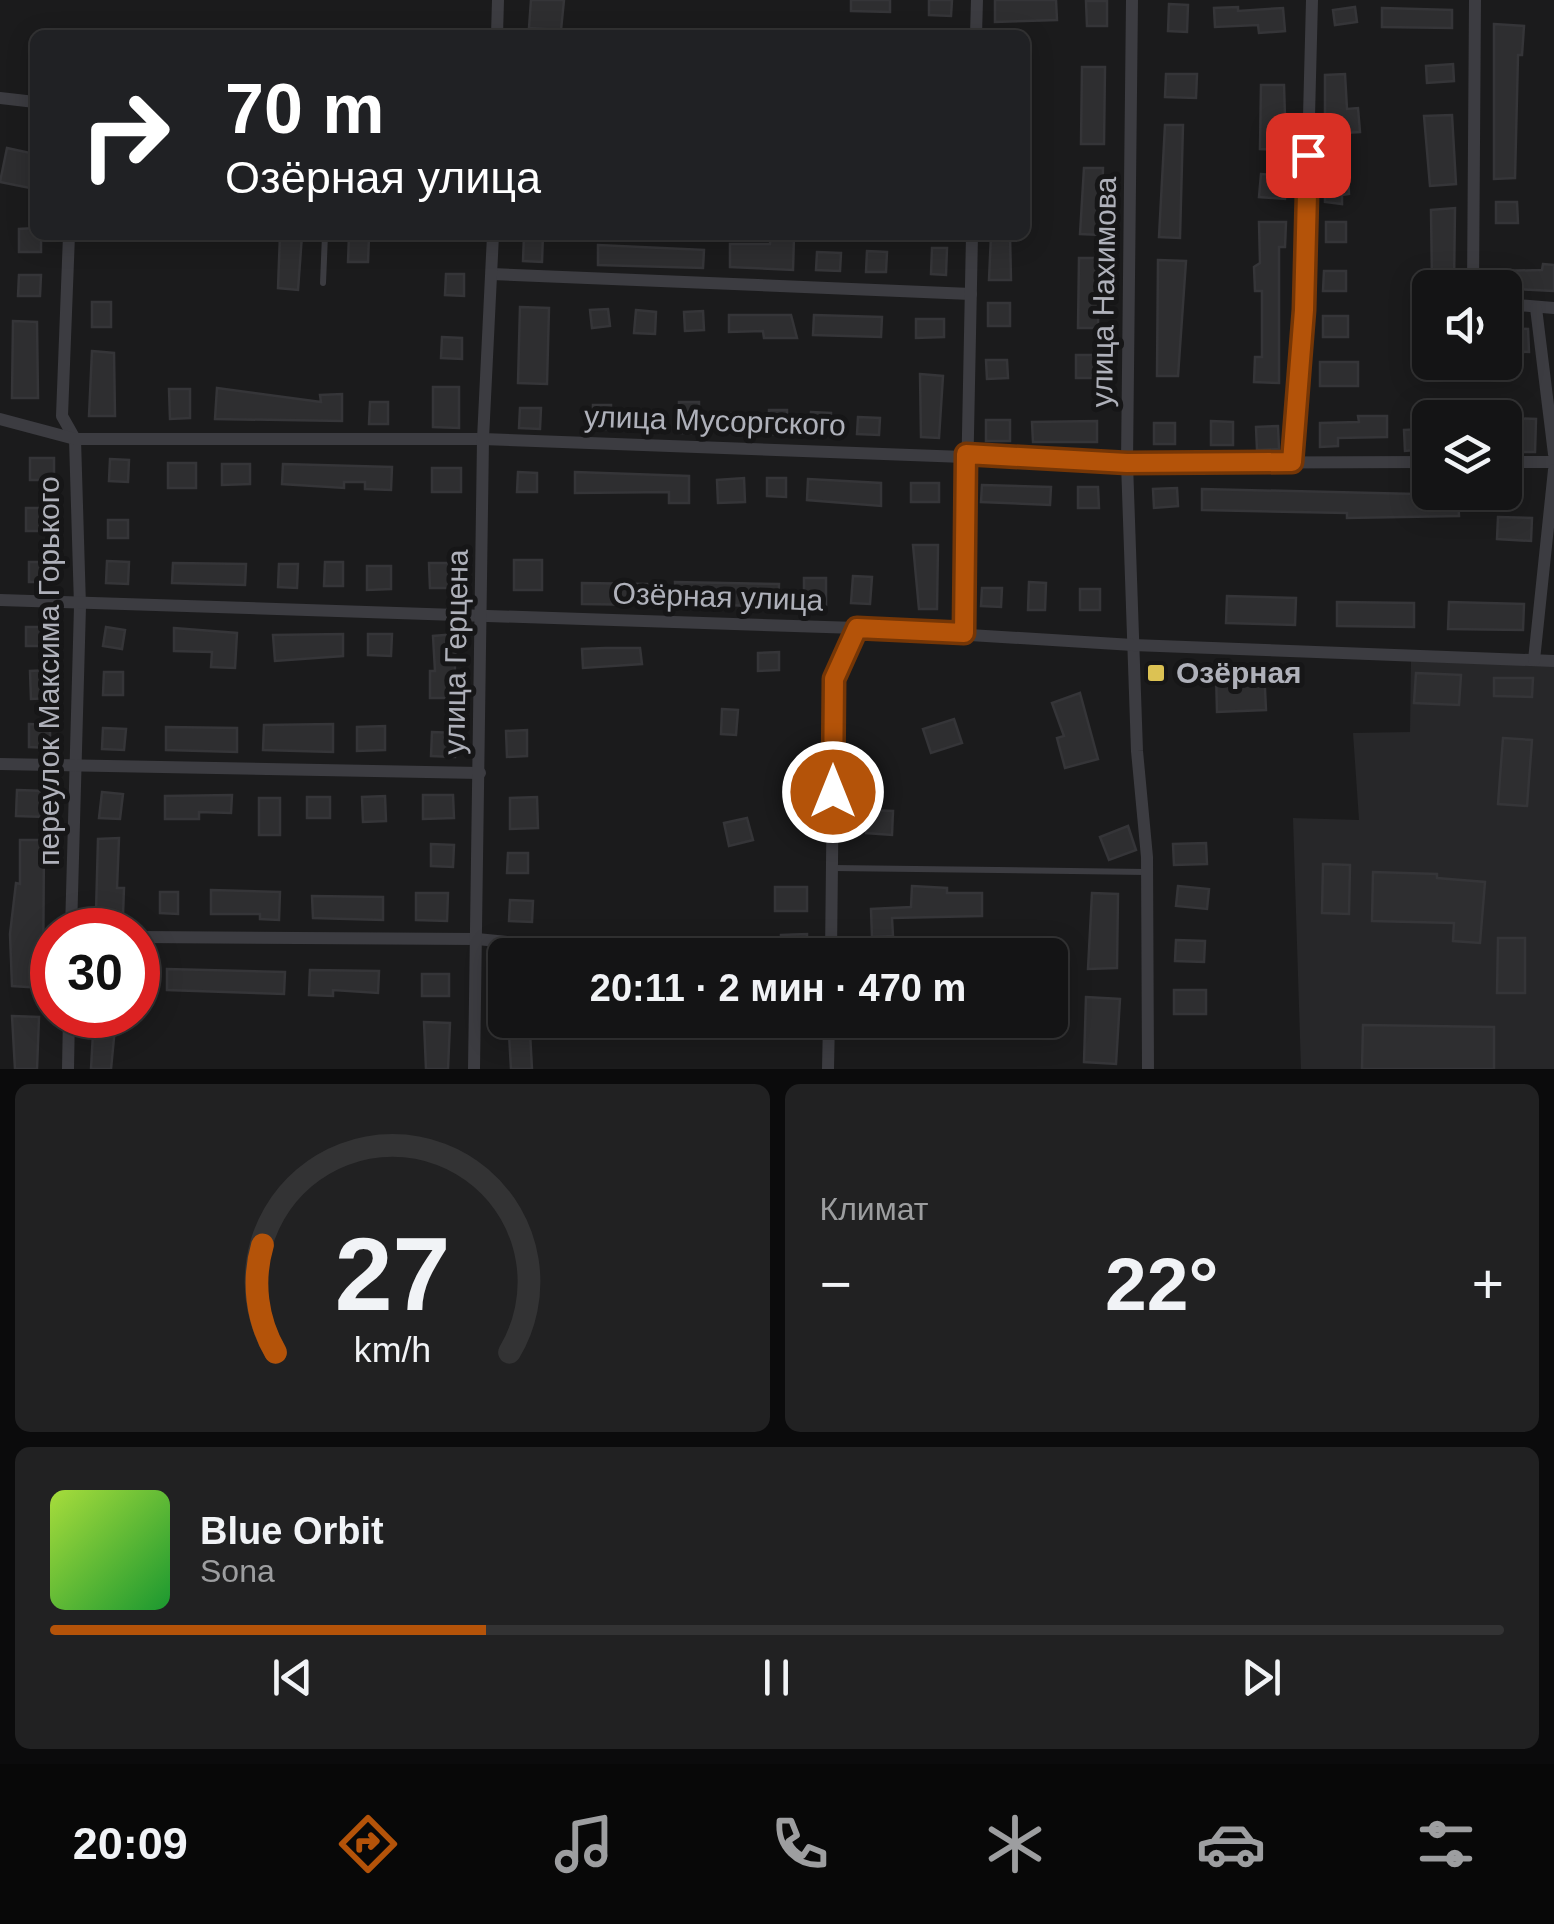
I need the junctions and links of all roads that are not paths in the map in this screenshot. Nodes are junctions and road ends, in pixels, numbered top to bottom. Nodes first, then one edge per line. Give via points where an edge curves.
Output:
1 (498, 0) edge
2 (976, 0) edge
3 (1132, 0) edge
4 (1312, 0) edge
5 (1474, 0) edge
6 (497, 30) edge
7 (976, 30) edge
8 (0, 98) edge
9 (30, 101) edge
10 (68, 240) edge
11 (325, 240) edge
12 (493, 240) edge
13 (972, 240) edge
14 (1472, 270) edge
15 (492, 274) junction
16 (323, 283) dead end
17 (971, 294) junction
18 (1522, 306) edge
19 (1536, 308) junction
20 (1554, 308) edge
21 (0, 419) edge
22 (74, 439) junction
23 (484, 439) junction
24 (966, 454) junction
25 (1554, 458) edge
26 (1522, 461) edge
27 (1292, 462) junction
28 (1412, 462) edge
29 (1127, 463) junction
30 (1554, 470) edge
31 (0, 600) edge
32 (80, 606) junction
33 (482, 613) junction
34 (857, 628) junction
35 (964, 633) junction
36 (1133, 645) junction
37 (1534, 660) junction
38 (1554, 661) edge
39 (0, 764) edge
40 (75, 766) junction
41 (480, 773) junction
42 (833, 868) junction
43 (1147, 872) junction
44 (72, 908) edge
45 (160, 937) edge
46 (831, 938) edge
47 (477, 939) junction
48 (488, 940) edge
49 (69, 1038) edge
50 (829, 1038) edge
51 (68, 1069) edge
52 (474, 1069) edge
53 (828, 1069) edge
54 (1148, 1069) edge

1 - 6 street
2 - 7 street
3 - 29 street, улица Нахимова
4 - 27 street via 1304,310
5 - 14 street
8 - 9 street
10 - 22 street, переулок Максима Горького via 62,416
11 - 16 lane
12 - 15 street, улица Герцена
13 - 17 street
15 - 17 street
15 - 23 street, улица Герцена
17 - 24 street
18 - 19 street
19 - 20 street
19 - 25 street
21 - 22 street, улица Мусоргского
22 - 23 street, улица Мусоргского
22 - 32 street, переулок Максима Горького
23 - 24 street, улица Мусоргского
23 - 33 street, улица Герцена
24 - 29 street, улица Мусоргского
24 - 35 street
25 - 26 street
27 - 28 street, улица Мусоргского
27 - 29 street, улица Мусоргского
29 - 36 street, улица Нахимова
30 - 37 street
31 - 32 street, Озёрная улица
32 - 33 street, Озёрная улица
32 - 40 street, переулок Максима Горького
33 - 34 street, Озёрная улица
33 - 41 street, улица Герцена
34 - 35 street, Озёрная улица
34 - 42 street via 834,679
35 - 36 street, Озёрная улица
36 - 37 street, Озёрная улица
36 - 43 street, улица Нахимова
37 - 38 street, Озёрная улица
39 - 40 street
40 - 41 street
40 - 44 street, переулок Максима Горького
41 - 47 street, улица Герцена
42 - 43 lane
42 - 46 street
43 - 54 street, улица Нахимова
45 - 47 street
47 - 48 street
47 - 52 street, улица Герцена
49 - 51 street
50 - 53 street

